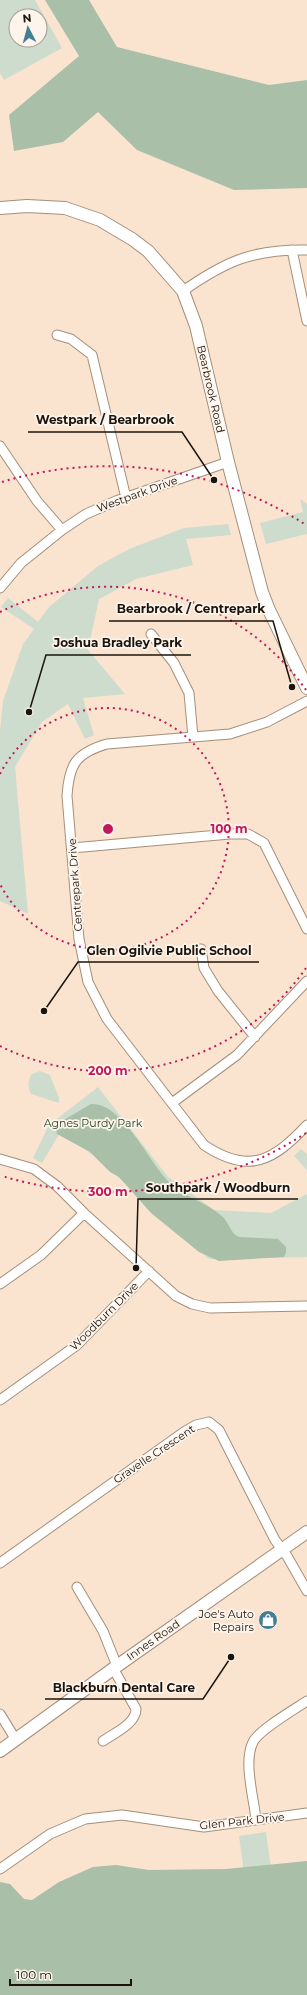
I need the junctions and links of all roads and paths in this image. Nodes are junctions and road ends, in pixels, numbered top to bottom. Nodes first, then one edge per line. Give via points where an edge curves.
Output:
1 (0, 208) edge
2 (292, 250) junction
3 (307, 250) edge
4 (183, 291) junction
5 (307, 322) edge
6 (57, 336) dead end
7 (0, 446) edge
8 (228, 462) junction
9 (126, 498) junction
10 (62, 530) junction
11 (0, 588) edge
12 (151, 634) dead end
13 (307, 688) edge
14 (307, 701) edge
15 (193, 737) junction
16 (72, 848) junction
17 (307, 929) edge
18 (201, 949) dead end
19 (307, 981) edge
20 (255, 1037) junction
21 (172, 1103) junction
22 (307, 1125) edge
23 (0, 1159) edge
24 (84, 1213) junction
25 (149, 1271) junction
26 (0, 1284) edge
27 (307, 1306) edge
28 (0, 1400) edge
29 (307, 1532) edge
30 (282, 1550) junction
31 (0, 1563) edge
32 (77, 1586) dead end
33 (307, 1591) edge
34 (115, 1667) junction
35 (307, 1701) edge
36 (0, 1714) edge
37 (16, 1740) junction
38 (103, 1741) dead end
39 (0, 1751) edge
40 (307, 1813) edge
41 (256, 1820) junction
42 (0, 1869) edge

1 - 4 street, Bearbrook Road via 65,208 100,220 148,250
2 - 3 street
2 - 4 street via 262,252 234,261
2 - 5 street
4 - 8 street, Bearbrook Road via 196,326
6 - 9 street via 71,339 92,355
7 - 10 street via 37,502
8 - 9 street, Westpark Drive
8 - 13 street, Bearbrook Road via 262,592
9 - 10 street, Westpark Drive via 86,514
10 - 11 street, Westpark Drive via 21,562
12 - 15 street via 174,662 189,693
14 - 15 street, Centrepark Drive via 267,722 230,734
15 - 16 street, Centrepark Drive via 107,744 90,749 75,760 68,778 67,796
16 - 17 street via 248,834 264,843
16 - 21 street, Centrepark Drive via 79,939 88,982 108,1019
18 - 20 street via 204,968 214,986
19 - 20 street
20 - 21 street via 237,1055
21 - 22 street, Centrepark Drive via 204,1145 220,1155 237,1161 257,1160 274,1155
23 - 24 street via 34,1169 58,1186
24 - 25 street
24 - 26 street via 41,1255
25 - 27 street via 176,1296 192,1304 210,1308
25 - 28 street, Woodburn Drive via 77,1345
29 - 30 street, Innes Road
30 - 31 street, Gravelle Crescent via 219,1430 209,1422 196,1425 184,1432
30 - 33 street
30 - 34 street, Innes Road
32 - 34 street via 103,1631
34 - 37 street, Innes Road
34 - 38 street via 136,1713 134,1719
35 - 41 street via 254,1740 248,1758
36 - 37 street
37 - 39 street, Innes Road
40 - 41 street, Glen Park Drive
41 - 42 street, Glen Park Drive via 204,1827 122,1815 85,1819 50,1834

